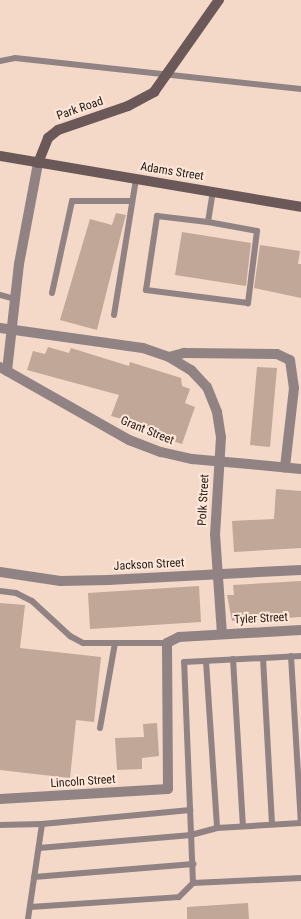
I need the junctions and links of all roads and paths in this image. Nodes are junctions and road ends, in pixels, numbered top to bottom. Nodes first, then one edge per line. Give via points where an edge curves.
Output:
1 (219, 0) edge
2 (0, 61) edge
3 (168, 73) junction
4 (301, 89) edge
5 (0, 156) edge
6 (38, 163) junction
7 (136, 179) junction
8 (213, 192) junction
9 (132, 201) junction
10 (301, 207) edge
11 (208, 222) junction
12 (52, 293) dead end
13 (0, 295) edge
14 (15, 299) junction
15 (114, 315) dead end
16 (0, 328) edge
17 (11, 329) junction
18 (169, 357) junction
19 (3, 369) edge
20 (285, 467) junction
21 (301, 469) edge
22 (301, 570) edge
23 (0, 572) edge
24 (218, 574) junction
25 (0, 591) edge
26 (301, 630) edge
27 (222, 634) junction
28 (115, 643) junction
29 (166, 644) junction
30 (290, 656) junction
31 (301, 656) edge
32 (263, 658) junction
33 (233, 659) junction
34 (206, 660) junction
35 (100, 728) dead end
36 (0, 799) edge
37 (190, 810) junction
38 (301, 823) edge
39 (42, 824) junction
40 (272, 824) junction
41 (0, 825) edge
42 (242, 826) junction
43 (217, 828) junction
44 (191, 835) junction
45 (39, 848) junction
46 (193, 864) junction
47 (34, 877) junction
48 (301, 878) edge
49 (194, 883) junction
50 (30, 907) junction
51 (28, 919) edge

1 - 3 street, Park Road
2 - 3 lane via 15,58 148,74
3 - 4 lane
3 - 6 street, Park Road via 154,92 141,100 58,130 48,138
5 - 6 street, Adams Street
6 - 7 street, Adams Street
6 - 14 street, Park Road
7 - 8 street, Adams Street
7 - 9 lane
8 - 10 street, Adams Street
8 - 11 lane
9 - 12 lane via 72,201
9 - 15 lane
11 - 11 lane via 157,216 146,290 248,303 258,231
13 - 14 lane
14 - 17 street, Park Road
16 - 17 street, Polk Street
17 - 18 street, Polk Street via 143,348
17 - 19 street, Park Road
18 - 20 street via 184,353 269,354 290,360 294,388
18 - 24 street, Polk Street via 190,370 207,387 217,412 221,437 215,534
19 - 20 street, Grant Street, bridge via 129,440 161,452 192,459
20 - 21 street, Grant Street
22 - 24 street, Jackson Street
23 - 24 street, Jackson Street via 60,581
24 - 27 street, Polk Street
25 - 28 lane via 16,593 32,601 70,636 83,643
26 - 27 street, Tyler Street
27 - 29 street via 179,637
28 - 29 lane
28 - 35 lane
29 - 36 street, Lincoln Street via 168,789
30 - 31 lane
30 - 32 lane
30 - 38 lane
32 - 33 lane
32 - 40 lane
33 - 34 lane
33 - 42 lane
34 - 37 lane via 184,662
34 - 43 lane
37 - 39 lane
37 - 44 lane
38 - 40 lane
39 - 41 lane
39 - 45 lane
40 - 42 lane
42 - 43 lane
43 - 44 lane
44 - 45 lane
44 - 46 lane
45 - 47 lane
46 - 47 lane
46 - 49 lane
47 - 50 lane
48 - 49 lane
49 - 50 lane via 179,897
50 - 51 lane

